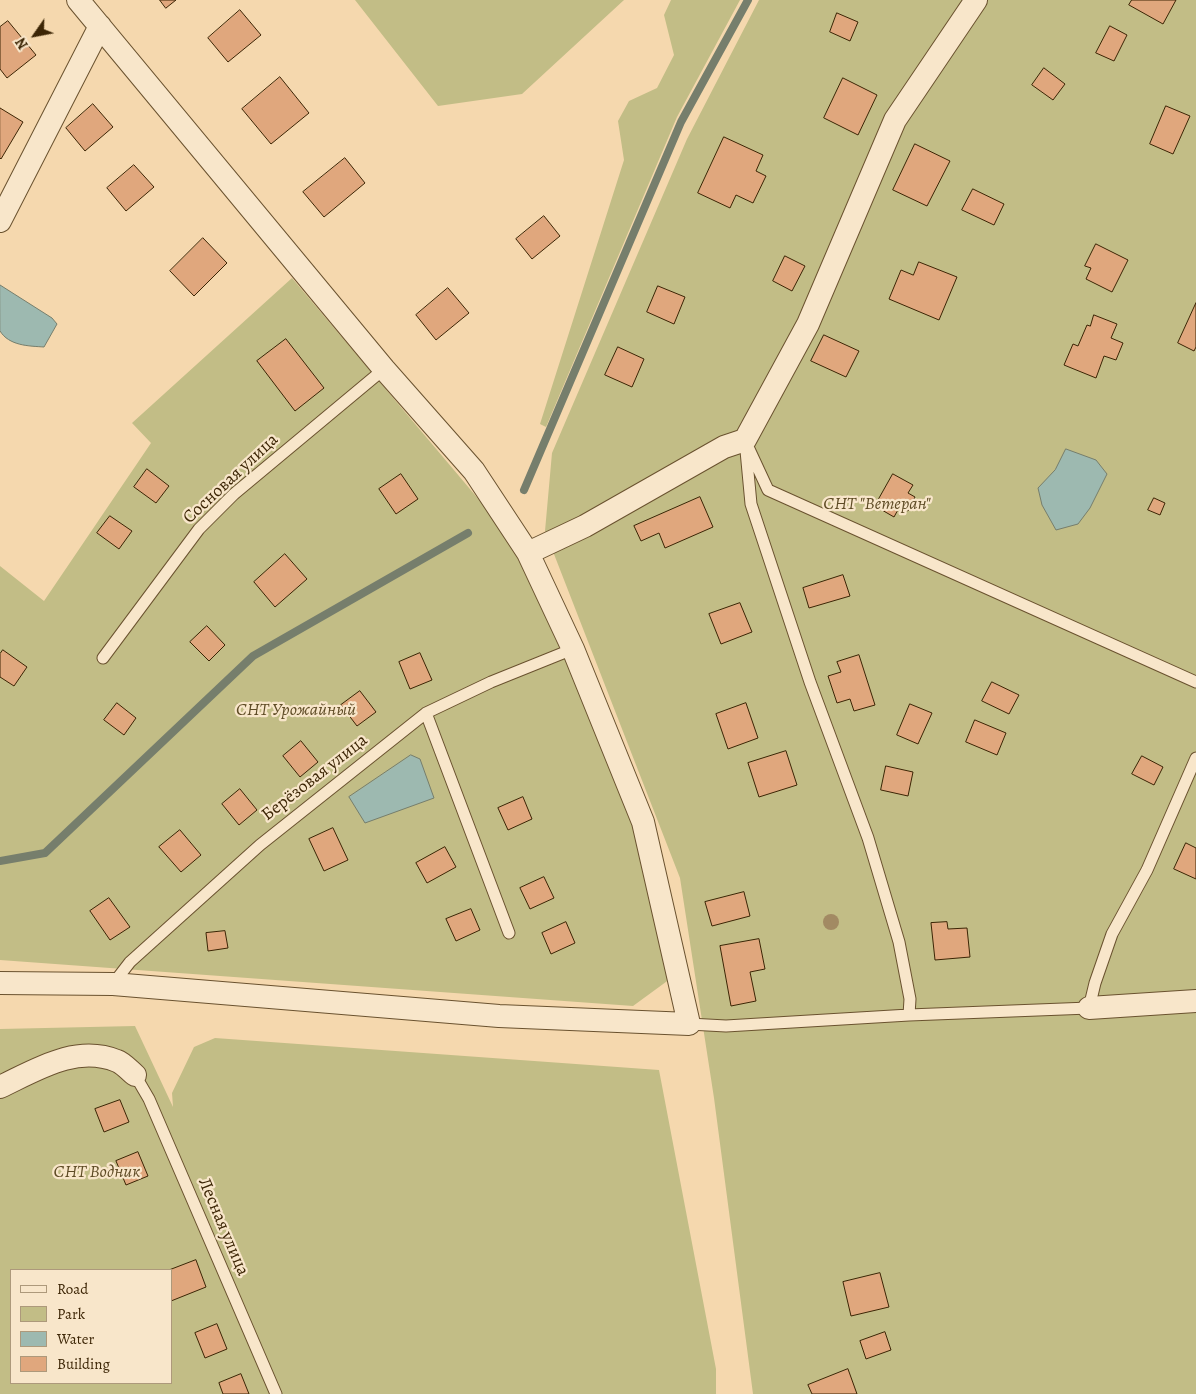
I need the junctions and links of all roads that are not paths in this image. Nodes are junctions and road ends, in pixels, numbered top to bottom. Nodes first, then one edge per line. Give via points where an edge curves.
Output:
1 (78, 0) edge
2 (976, 0) edge
3 (100, 26) junction
4 (0, 221) edge
5 (384, 369) junction
6 (745, 440) junction
7 (528, 554) junction
8 (573, 649) junction
9 (103, 658) dead end
10 (1196, 682) edge
11 (426, 713) junction
12 (1196, 758) edge
13 (509, 933) dead end
14 (0, 983) edge
15 (113, 984) junction
16 (1196, 1001) edge
17 (1089, 1008) junction
18 (909, 1015) junction
19 (689, 1024) junction
20 (135, 1075) joint
21 (0, 1087) edge
22 (276, 1394) edge

1 - 3 street
2 - 6 street via 895,120 808,324
3 - 4 street
3 - 5 street
5 - 7 street via 474,471
5 - 9 lane, Сосновая улица via 234,494 199,529
6 - 7 street via 724,448
6 - 10 lane via 768,490
6 - 18 lane via 751,504 810,682 868,838 899,942 910,999
7 - 8 street
8 - 11 lane, Берёзовая улица
8 - 19 street via 642,822
11 - 13 lane
11 - 15 lane, Берёзовая улица via 260,845 130,962
12 - 17 lane via 1147,870 1112,934
14 - 15 street
15 - 19 street via 499,1016
16 - 17 street
17 - 18 lane
18 - 19 lane via 726,1026
20 - 21 street via 118,1061 83,1055 59,1059
20 - 22 lane, Лесная улица via 149,1099

